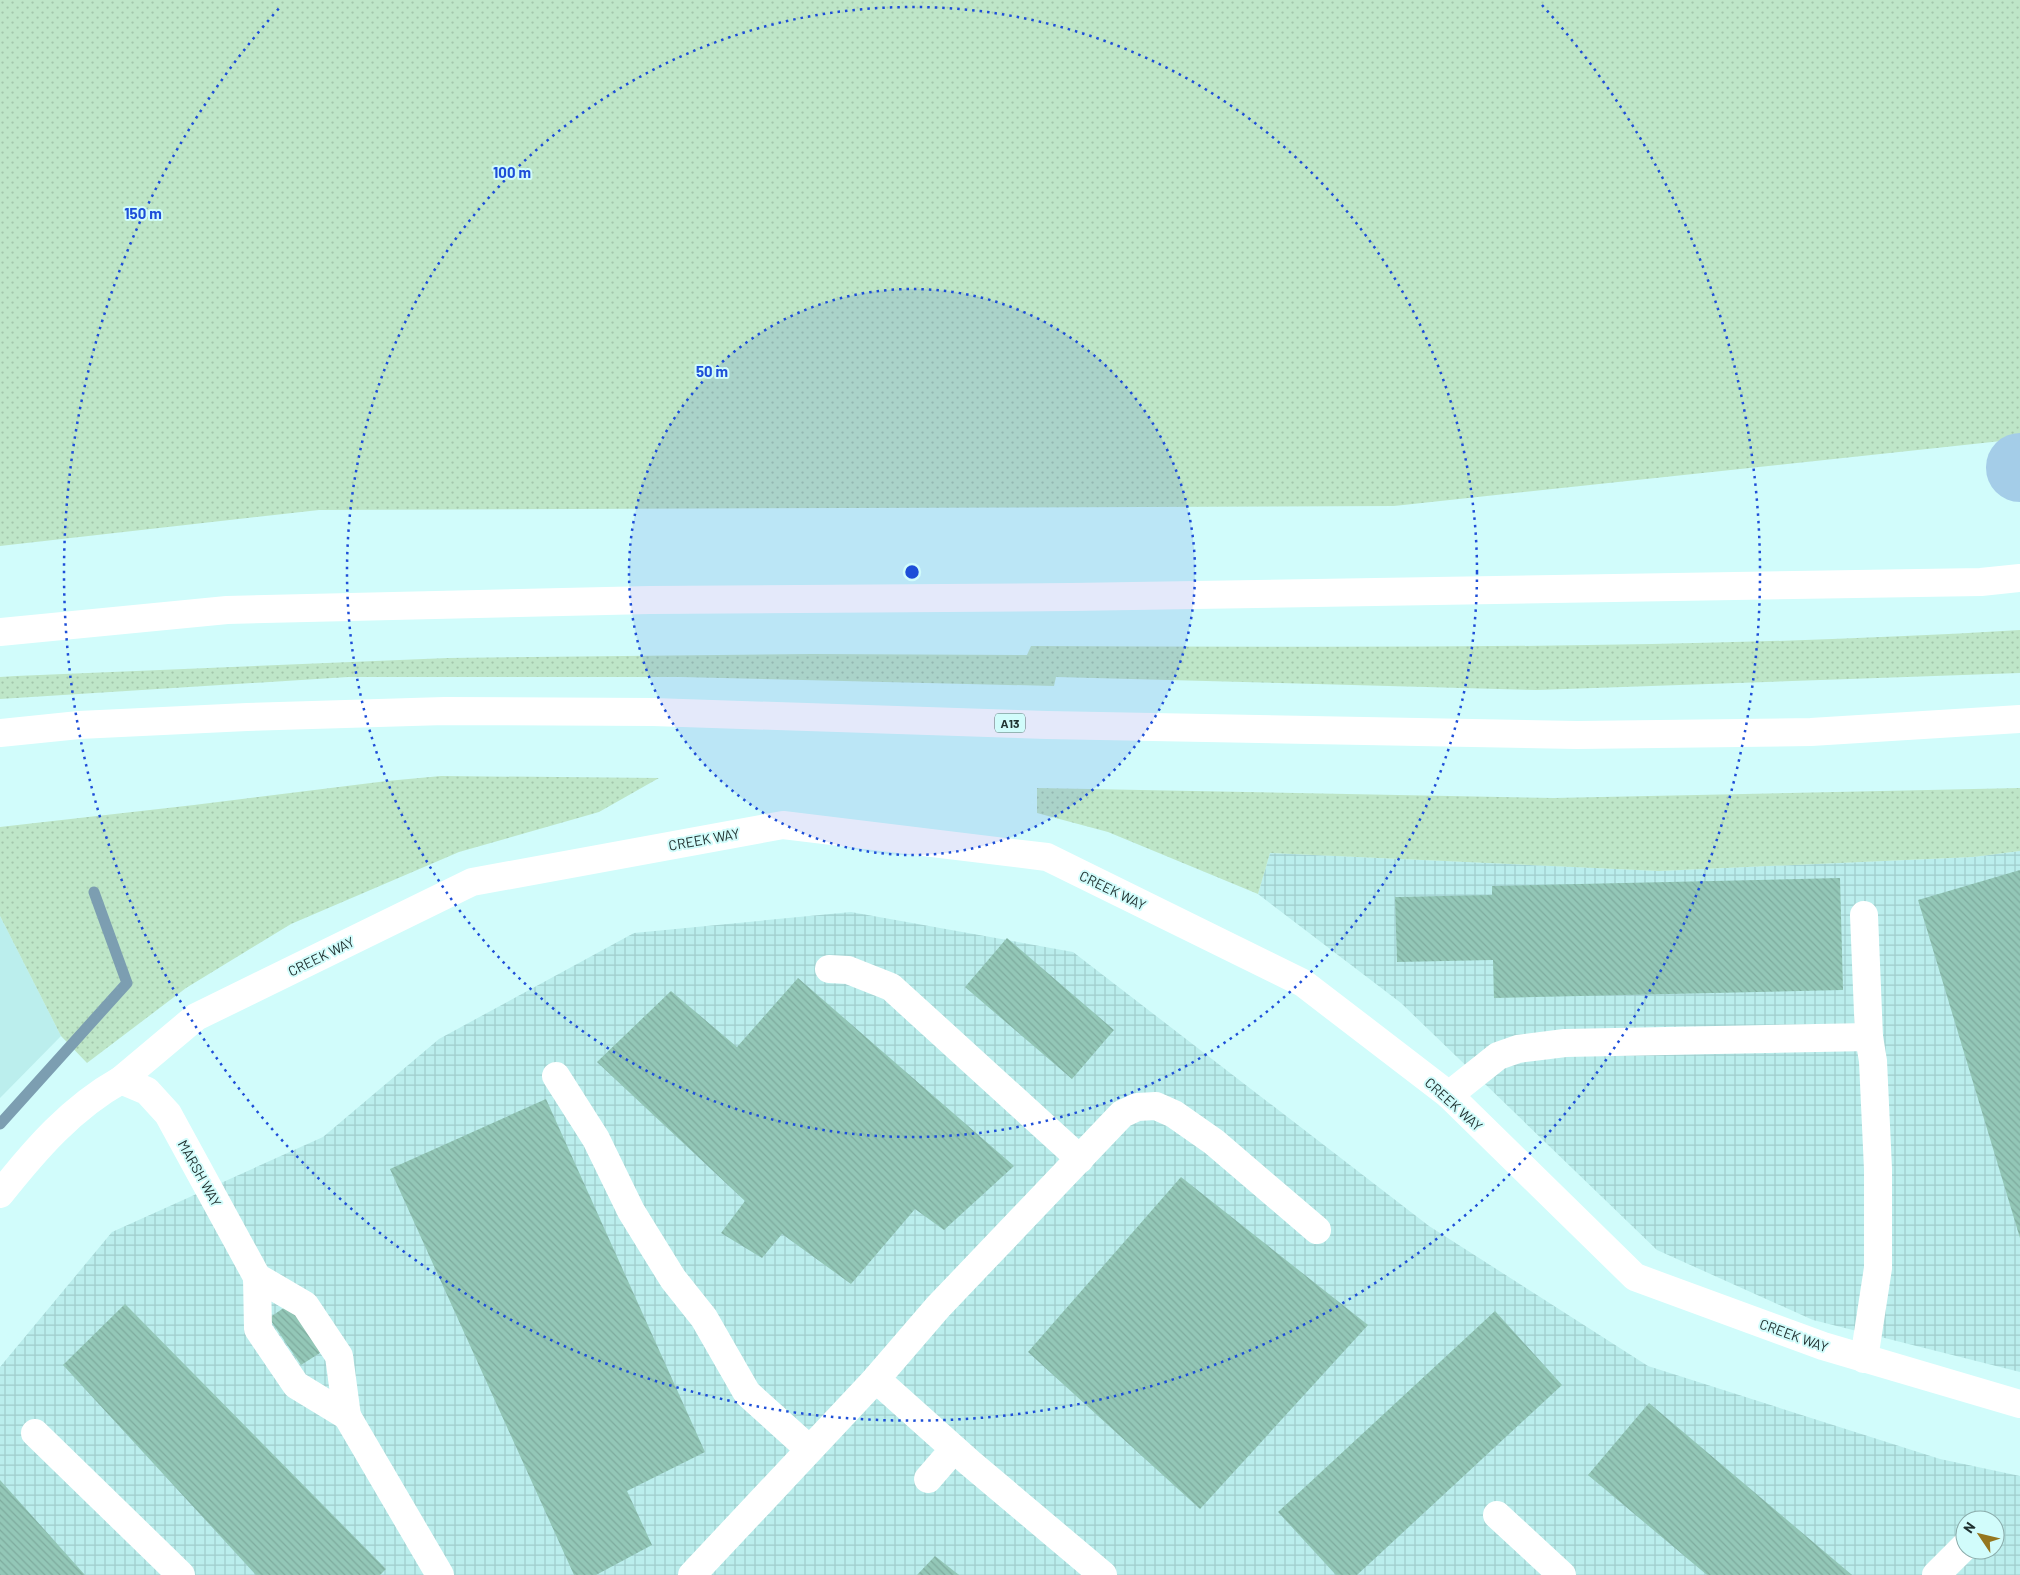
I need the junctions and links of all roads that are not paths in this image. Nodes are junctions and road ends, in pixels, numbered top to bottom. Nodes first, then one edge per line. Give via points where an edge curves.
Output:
1 (2020, 578) edge
2 (0, 632) edge
3 (2020, 719) edge
4 (0, 733) edge
5 (1864, 915) dead end
6 (829, 969) dead end
7 (1869, 1037) junction
8 (556, 1076) dead end
9 (121, 1080) junction
10 (1449, 1095) junction
11 (1087, 1151) junction
12 (0, 1194) edge
13 (1317, 1230) dead end
14 (257, 1277) junction
15 (1864, 1359) junction
16 (876, 1379) junction
17 (2020, 1404) edge
18 (347, 1416) junction
19 (35, 1433) dead end
20 (809, 1449) junction
21 (954, 1449) junction
22 (928, 1479) dead end
23 (1497, 1515) dead end
24 (1955, 1556) edge
25 (428, 1569) edge
26 (181, 1575) edge
27 (692, 1575) edge
28 (1104, 1575) edge
29 (1562, 1575) edge
30 (1936, 1575) edge

1 - 2 main road via 1981,582 1090,597 650,600 227,610
3 - 4 main road, A13 via 1811,732 1577,735 1056,725 653,712 445,711 79,725
5 - 7 main road
6 - 11 main road via 848,970 892,987
7 - 10 main road via 1565,1043 1518,1049 1498,1056
7 - 15 main road via 1878,1169 1878,1268
8 - 20 main road via 596,1139 631,1211 674,1279 704,1318 748,1393
9 - 10 main road, CREEK WAY via 196,1017 472,882 783,824 1047,857 1303,983
9 - 12 main road via 90,1099 40,1144
9 - 14 main road, MARSH WAY via 147,1091 168,1114
10 - 15 main road, CREEK WAY via 1635,1277
11 - 13 main road via 1122,1114 1137,1107 1156,1106 1174,1114 1214,1142
11 - 16 main road via 938,1307
14 - 18 main road via 305,1305 339,1356
14 - 18 main road via 258,1329 296,1385
15 - 17 main road, CREEK WAY
16 - 20 main road
16 - 21 main road
18 - 25 main road
19 - 26 main road
20 - 27 main road
21 - 22 main road
21 - 28 main road
23 - 29 main road
24 - 30 main road

